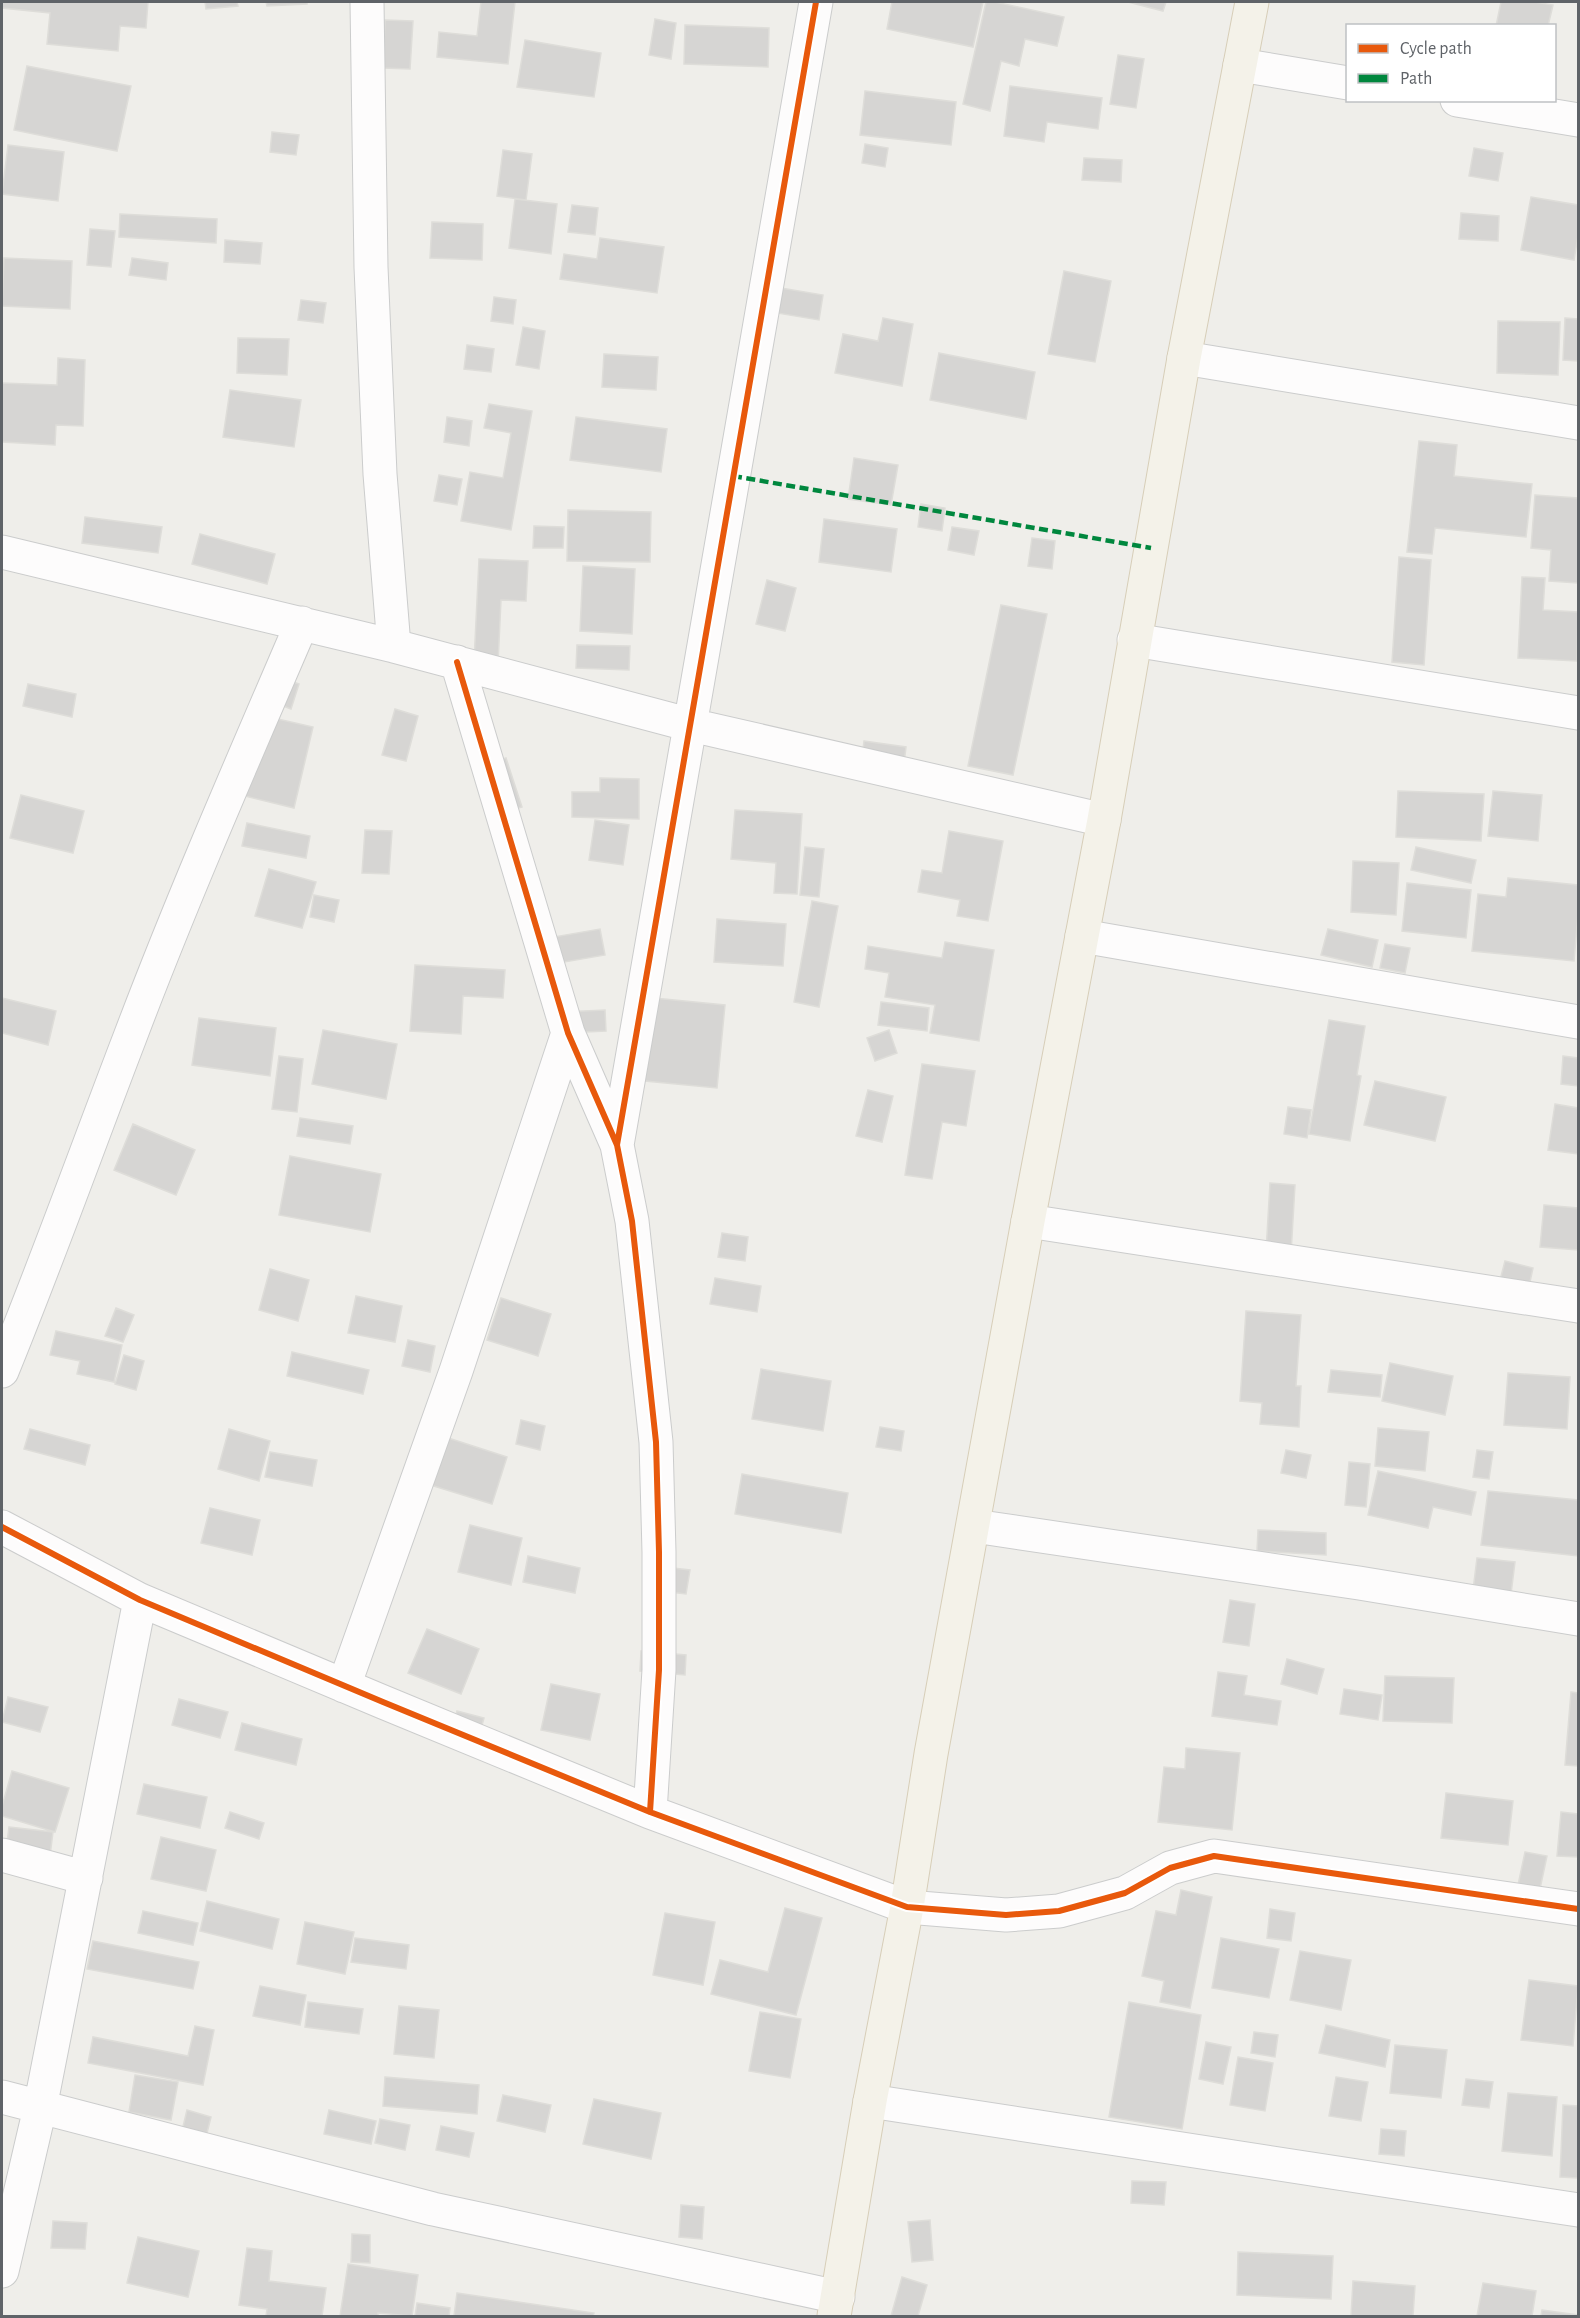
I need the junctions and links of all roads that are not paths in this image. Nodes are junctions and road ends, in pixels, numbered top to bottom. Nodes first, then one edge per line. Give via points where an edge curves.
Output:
1 (367, 2) edge
2 (812, 2) edge
3 (1252, 2) edge
4 (1240, 65) junction
5 (1346, 83) edge
6 (1469, 102) edge
7 (1578, 120) edge
8 (1184, 358) junction
9 (1578, 423) edge
10 (2, 552) edge
11 (302, 623) junction
12 (1134, 640) junction
13 (394, 646) junction
14 (457, 662) junction
15 (1578, 713) edge
16 (691, 725) junction
17 (1104, 820) junction
18 (1082, 936) junction
19 (1578, 1022) edge
20 (568, 1033) junction
21 (617, 1145) junction
22 (1028, 1221) junction
23 (1578, 1306) edge
24 (2, 1371) edge
25 (974, 1526) junction
26 (2, 1527) edge
27 (140, 1600) junction
28 (1578, 1619) edge
29 (344, 1686) junction
30 (650, 1812) junction
31 (2, 1855) edge
32 (86, 1878) junction
33 (907, 1907) junction
34 (1578, 1909) edge
35 (2, 2097) edge
36 (870, 2101) junction
37 (40, 2108) junction
38 (1578, 2210) edge
39 (2, 2271) edge
40 (836, 2307) edge

1 - 13 street via 371,267 380,474
2 - 16 street
3 - 4 main road
4 - 5 street
4 - 8 main road
6 - 7 street
8 - 9 street
8 - 12 main road
10 - 11 street
11 - 13 street
11 - 24 street via 203,851
12 - 15 street
12 - 17 main road
13 - 14 street
14 - 16 street
14 - 20 street
16 - 17 street
16 - 21 street
17 - 18 main road
18 - 19 street
18 - 22 main road
20 - 21 street
20 - 29 street via 456,1371
21 - 30 street via 632,1221 656,1442 659,1670
22 - 23 street
22 - 25 main road
25 - 28 street
25 - 33 main road
26 - 27 street
27 - 29 street
27 - 32 street
29 - 30 street
30 - 33 street
31 - 32 street
32 - 37 street
33 - 34 street via 1006,1915 1059,1911 1125,1893 1170,1868 1214,1856
33 - 36 main road
35 - 37 street
36 - 38 street
36 - 40 main road
37 - 39 street
37 - 40 street

